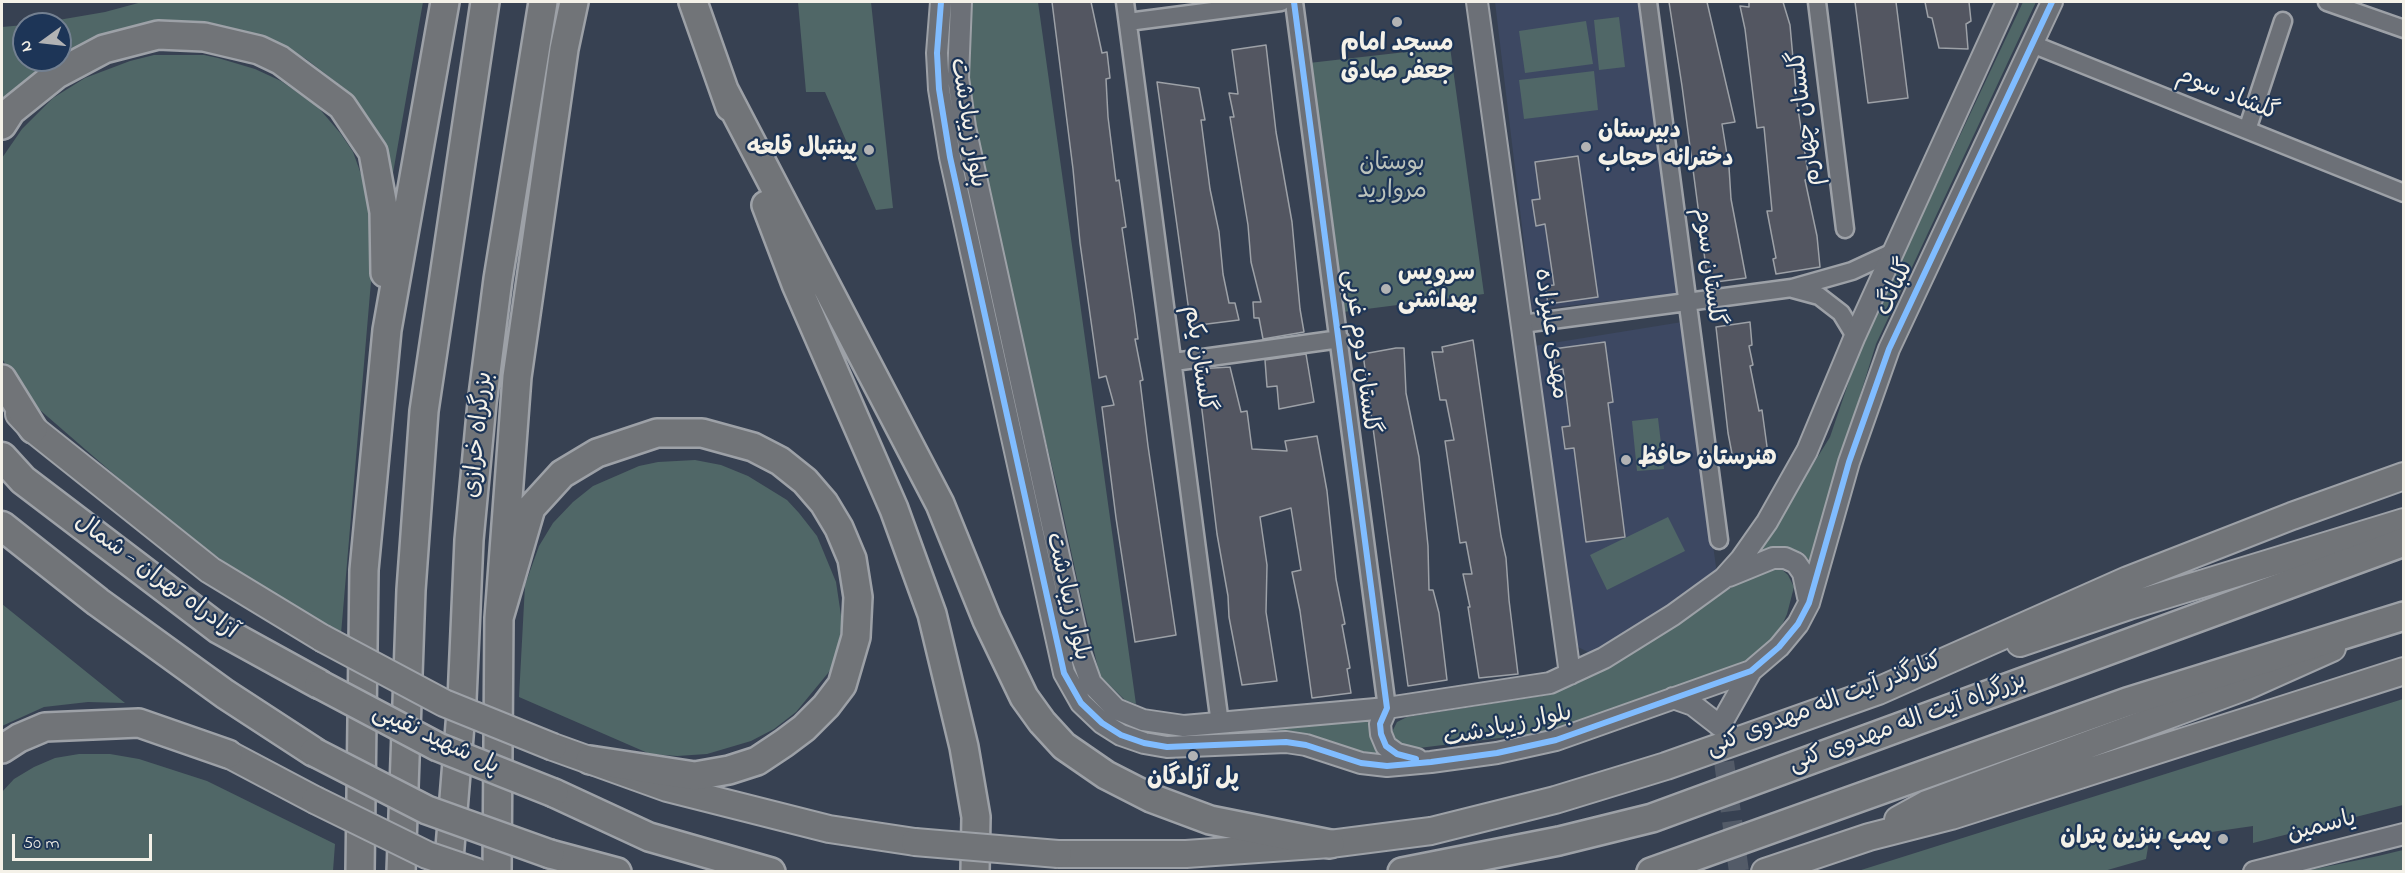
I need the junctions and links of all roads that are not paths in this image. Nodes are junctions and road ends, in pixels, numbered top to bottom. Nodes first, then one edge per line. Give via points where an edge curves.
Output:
1 (445, 2) edge
2 (485, 2) edge
3 (543, 2) edge
4 (574, 2) edge
5 (693, 2) edge
6 (941, 2) edge
7 (961, 2) edge
8 (1125, 2) edge
9 (1281, 2) edge
10 (1294, 2) edge
11 (1477, 2) edge
12 (1648, 2) edge
13 (1817, 2) edge
14 (2007, 2) edge
15 (2052, 2) edge
16 (2327, 2) edge
17 (2283, 21) dead end
18 (1128, 22) junction
19 (2403, 29) edge
20 (2032, 44) junction
21 (724, 90) junction
22 (2, 125) edge
23 (2247, 130) junction
24 (2403, 193) edge
25 (1845, 229) dead end
26 (1893, 252) junction
27 (1792, 288) junction
28 (1688, 302) junction
29 (1522, 324) junction
30 (387, 330) junction
31 (1855, 336) junction
32 (1340, 339) junction
33 (1173, 362) junction
34 (2, 379) edge
35 (2, 396) edge
36 (33, 429) junction
37 (2, 457) edge
38 (2403, 476) edge
39 (2403, 522) edge
40 (2, 526) edge
41 (1719, 540) dead end
42 (2403, 542) edge
43 (1724, 578) junction
44 (1809, 603) junction
45 (2403, 616) edge
46 (499, 618) junction
47 (1751, 671) junction
48 (2403, 671) edge
49 (1570, 674) junction
50 (319, 684) joint
51 (1878, 691) junction
52 (1673, 698) junction
53 (1387, 708) junction
54 (1220, 724) junction
55 (2, 749) edge
56 (314, 752) joint
57 (228, 754) joint
58 (590, 760) junction
59 (1431, 762) junction
60 (2403, 834) edge
61 (1869, 837) junction
62 (915, 842) joint
63 (1330, 844) junction
64 (360, 872) edge
65 (401, 872) edge
66 (448, 872) edge
67 (477, 872) edge
68 (497, 872) edge
69 (617, 872) edge
70 (771, 872) edge
71 (975, 872) edge
72 (1402, 872) edge
73 (1651, 872) edge
74 (1765, 872) edge
75 (2254, 872) edge

1 - 30 highway
2 - 65 highway via 424,411 411,590
3 - 66 highway, بزرگراه خرازی via 482,403 469,540 462,700
4 - 46 highway via 517,377
5 - 21 highway
6 - 59 street, بلوار زیبادشت via 939,89 950,157 1064,673 1081,703 1102,723 1144,743 1177,747 1286,742 1361,763
7 - 54 street, بلوار زیبادشت via 958,78 965,127 1080,652 1091,683 1116,709 1143,720 1184,726
8 - 18 street, گلستان یکم
9 - 18 street
10 - 32 street, گلستان دوم غربی
11 - 29 street, مهدی علیزاده
12 - 28 street, گلستان سوم
13 - 25 street, گلستان چهارم
14 - 26 street, گلبانگ
15 - 20 street, گلبانگ
16 - 19 street
17 - 23 street
18 - 33 street, گلستان یکم
20 - 23 street, گلشاد سوم
20 - 44 street, گلبانگ via 1889,349 1849,462
21 - 63 highway via 940,504 991,629 1024,697 1042,722 1072,752 1151,798 1210,820
21 - 71 highway via 796,284 894,509 932,614 964,747 975,817
22 - 30 highway via 12,111 57,74 104,49 158,34 235,43 280,60 342,106 373,152 384,212
23 - 24 street, گلشاد سوم
26 - 27 street via 1852,271
26 - 31 street, گلبانگ
27 - 28 street
27 - 31 street via 1819,296 1841,313
28 - 29 street
28 - 41 street, گلستان سوم
29 - 49 street, مهدی علیزاده
30 - 64 highway via 364,570
31 - 43 street, گلبانگ via 1807,451 1767,522
32 - 33 street
32 - 53 street, گلستان دوم غربی
33 - 54 street, گلستان یکم
34 - 36 highway
35 - 36 main road, پل شهید نقیبی
36 - 58 main road, پل شهید نقیبی, bridge via 210,570 322,638 444,703
37 - 50 highway, آزادراه تهران - شمال via 23,480 219,629
38 - 51 main road, کنارگذر آیت اله مهدوی کنی via 2128,580
39 - 51 main road via 2129,606
40 - 56 highway via 225,694
42 - 72 highway, بزرگراه آیت اله مهدوی کنی via 1652,818
43 - 44 street via 1773,558 1785,558 1796,563 1803,573
43 - 49 street, بلوار زیبادشت via 1673,615 1604,658
44 - 47 street, بلوار زیبادشت via 1779,647
45 - 61 main road via 2247,686 1927,804
45 - 73 highway via 2127,702
46 - 58 highway via 531,508 562,474 616,446 657,433 702,433 728,439 780,461 824,503 852,559 858,597 856,637 842,684 826,706 804,728 757,761 729,770 695,776
46 - 68 highway
47 - 52 street, بلوار زیبادشت
47 - 52 street via 1720,726 1693,705
48 - 61 main road via 1951,816
49 - 53 street, بلوار زیبادشت via 1540,685
50 - 70 highway, پل شهید نقیبی, bridge via 438,747 554,793 649,837
51 - 63 main road, کنارگذر آیت اله مهدوی کنی via 1666,766 1555,800 1431,831
52 - 59 street, بلوار زیبادشت via 1556,740
53 - 54 street, بلوار زیبادشت
53 - 59 street via 1380,724 1386,746 1397,754
55 - 57 highway via 45,727 139,723
56 - 69 highway, bridge via 427,810 550,854
57 - 67 main road, bridge via 427,855
58 - 62 main road, پل شهید نقیبی via 679,791 830,829
60 - 75 street, یاسمین
61 - 74 main road
62 - 63 main road, کنارگذر آیت اله مهدوی کنی, bridge via 1058,854 1186,854

